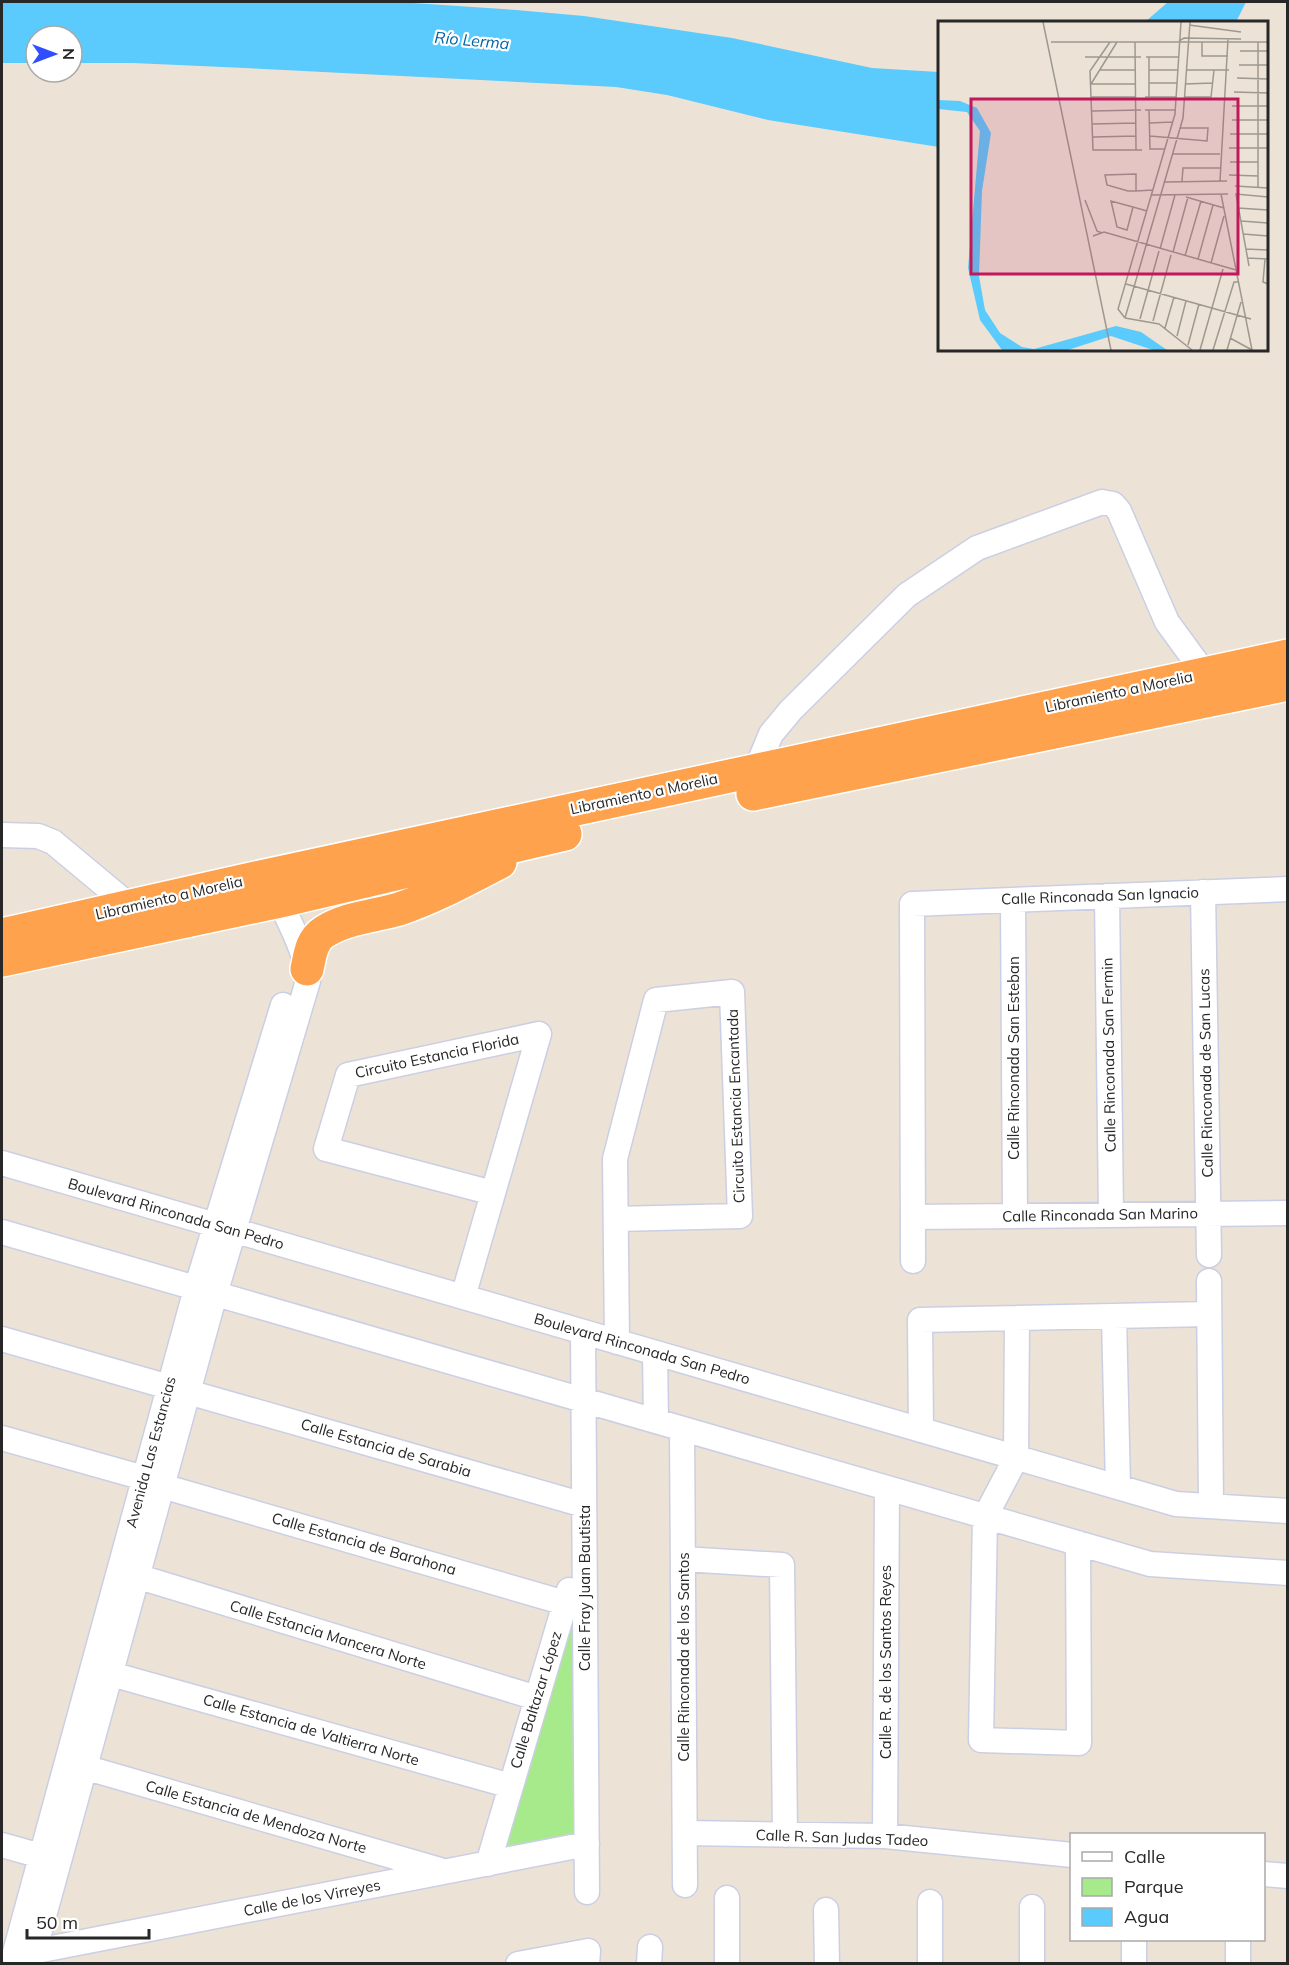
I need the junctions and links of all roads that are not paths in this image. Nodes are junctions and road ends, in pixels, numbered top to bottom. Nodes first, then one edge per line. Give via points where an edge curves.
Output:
1 (1287, 656) edge
2 (1205, 674) junction
3 (1287, 684) edge
4 (756, 770) junction
5 (2, 835) edge
6 (545, 839) junction
7 (1287, 889) edge
8 (1203, 892) junction
9 (1107, 896) junction
10 (1013, 900) junction
11 (280, 901) junction
12 (131, 907) junction
13 (2, 935) edge
14 (2, 960) edge
15 (305, 961) junction
16 (2, 1163) edge
17 (493, 1193) junction
18 (1287, 1213) edge
19 (1208, 1214) junction
20 (1111, 1215) junction
21 (1015, 1216) junction
22 (913, 1217) junction
23 (616, 1220) junction
24 (225, 1228) junction
25 (2, 1232) edge
26 (1209, 1255) dead end
27 (914, 1261) dead end
28 (1209, 1281) dead end
29 (206, 1291) junction
30 (463, 1297) junction
31 (1209, 1314) junction
32 (1114, 1316) junction
33 (1017, 1318) junction
34 (583, 1332) junction
35 (2, 1339) edge
36 (616, 1342) junction
37 (655, 1353) junction
38 (179, 1389) junction
39 (584, 1400) junction
40 (656, 1421) junction
41 (682, 1429) junction
42 (921, 1430) junction
43 (2, 1438) edge
44 (1016, 1458) junction
45 (153, 1482) junction
46 (1119, 1487) junction
47 (887, 1488) junction
48 (584, 1505) junction
49 (1211, 1506) junction
50 (1287, 1511) edge
51 (985, 1516) junction
52 (585, 1536) junction
53 (1078, 1543) junction
54 (683, 1559) junction
55 (1287, 1573) edge
56 (128, 1574) junction
57 (565, 1603) junction
58 (111, 1674) junction
59 (537, 1698) junction
60 (76, 1765) junction
61 (511, 1786) junction
62 (685, 1833) junction
63 (785, 1835) junction
64 (885, 1836) junction
65 (587, 1844) junction
66 (2, 1845) edge
67 (1070, 1855) edge
68 (41, 1856) junction
69 (488, 1863) junction
70 (445, 1872) junction
71 (1265, 1874) edge
72 (1287, 1876) edge
73 (685, 1885) dead end
74 (587, 1892) dead end
75 (727, 1898) dead end
76 (930, 1902) dead end
77 (1032, 1907) dead end
78 (826, 1910) dead end
79 (1134, 1941) edge
80 (1238, 1941) edge
81 (16, 1955) edge
82 (588, 1957) edge
83 (518, 1964) edge
84 (727, 1964) edge
85 (827, 1964) edge
86 (930, 1964) edge
87 (1032, 1964) edge
88 (1134, 1964) edge
89 (1238, 1964) edge

1 - 2 highway, Libramiento a Morelia
2 - 4 highway, Libramiento a Morelia
2 - 4 street via 1167,622 1119,511 1113,504 1102,502 977,548 907,595 791,710 771,734
3 - 6 highway, Libramiento a Morelia
4 - 12 highway, Libramiento a Morelia
5 - 12 street via 38,836 53,842
6 - 11 highway, Libramiento a Morelia
6 - 15 highway via 429,898 322,933
7 - 8 street, Calle Rinconada San Ignacio
8 - 9 street, Calle Rinconada San Ignacio
8 - 19 street, Calle Rinconada de San Lucas
9 - 10 street, Calle Rinconada San Ignacio
9 - 20 street, Calle Rinconada San Fermin
10 - 21 street, Calle Rinconada San Esteban
10 - 22 street, Calle Rinconada San Ignacio via 912,904
11 - 14 highway, Libramiento a Morelia
11 - 15 street
12 - 13 highway, Libramiento a Morelia
15 - 24 street, Avenida Las Estancias via 308,981
16 - 24 street, Boulevard Rinconada San Pedro
17 - 17 street, Circuito Estancia Florida via 539,1035 348,1076 326,1149
17 - 30 street, Circuito Estancia Florida
18 - 19 street, Calle Rinconada San Marino
19 - 20 street, Calle Rinconada San Marino
19 - 26 street, Calle Rinconada de San Lucas
20 - 21 street, Calle Rinconada San Marino
21 - 22 street, Calle Rinconada San Marino
22 - 27 street
23 - 23 street, Circuito Estancia Encantada via 615,1159 656,1000 732,993 740,1216
23 - 36 street, Circuito Estancia Encantada
24 - 29 street, Avenida Las Estancias
24 - 30 street, Boulevard Rinconada San Pedro
25 - 29 street
28 - 31 street
29 - 38 street, Avenida Las Estancias
29 - 39 street
30 - 34 street, Boulevard Rinconada San Pedro
31 - 32 street
31 - 49 street
32 - 33 street
32 - 46 street
33 - 42 street via 920,1320
33 - 44 street
34 - 36 street, Boulevard Rinconada San Pedro
34 - 39 street, Calle Fray Juan Bautista
35 - 38 street, Calle Estancia de Sarabia
36 - 37 street, Boulevard Rinconada San Pedro
37 - 40 street
37 - 42 street, Boulevard Rinconada San Pedro
38 - 45 street, Avenida Las Estancias
38 - 48 street, Calle Estancia de Sarabia
39 - 40 street
39 - 48 street, Calle Fray Juan Bautista
40 - 41 street
41 - 47 street
41 - 54 street, Calle Rinconada de los Santos
42 - 44 street, Boulevard Rinconada San Pedro
43 - 45 street, Calle Estancia de Barahona
44 - 46 street, Boulevard Rinconada San Pedro
44 - 51 street
45 - 56 street, Avenida Las Estancias
45 - 57 street, Calle Estancia de Barahona
46 - 49 street, Boulevard Rinconada San Pedro via 1176,1504
47 - 51 street
47 - 64 street, Calle R. de los Santos Reyes
48 - 52 street, Calle Fray Juan Bautista
49 - 50 street, Boulevard Rinconada San Pedro
51 - 53 street
51 - 53 street via 981,1740 1079,1743
52 - 57 street, Calle Baltazar López
52 - 65 street, Calle Fray Juan Bautista
53 - 55 street via 1150,1564
54 - 62 street, Calle Rinconada de los Santos
54 - 63 street via 782,1565
56 - 58 street, Avenida Las Estancias
56 - 59 street, Calle Estancia Mancera Norte
56 - 60 street, Avenida Las Estancias
57 - 59 street, Calle Baltazar López
58 - 60 street, Avenida Las Estancias
58 - 61 street, Calle Estancia de Valtierra Norte
59 - 61 street, Calle Baltazar López
60 - 68 street, Avenida Las Estancias
60 - 70 street, Calle Estancia de Mendoza Norte
60 - 81 street, Avenida Las Estancias
61 - 69 street, Calle Baltazar López
62 - 63 street, Calle R. San Judas Tadeo
62 - 73 street, Calle Rinconada de los Santos
63 - 64 street, Calle R. San Judas Tadeo
64 - 67 street, Calle R. San Judas Tadeo
65 - 69 street, Calle de los Virreyes
65 - 74 street, Calle Fray Juan Bautista
66 - 68 street
68 - 81 street, Avenida Las Estancias
69 - 70 street, Calle de los Virreyes
70 - 81 street, Calle de los Virreyes
71 - 72 street
75 - 84 street
76 - 86 street
77 - 87 street
78 - 85 street
79 - 88 street
80 - 89 street
82 - 83 street

